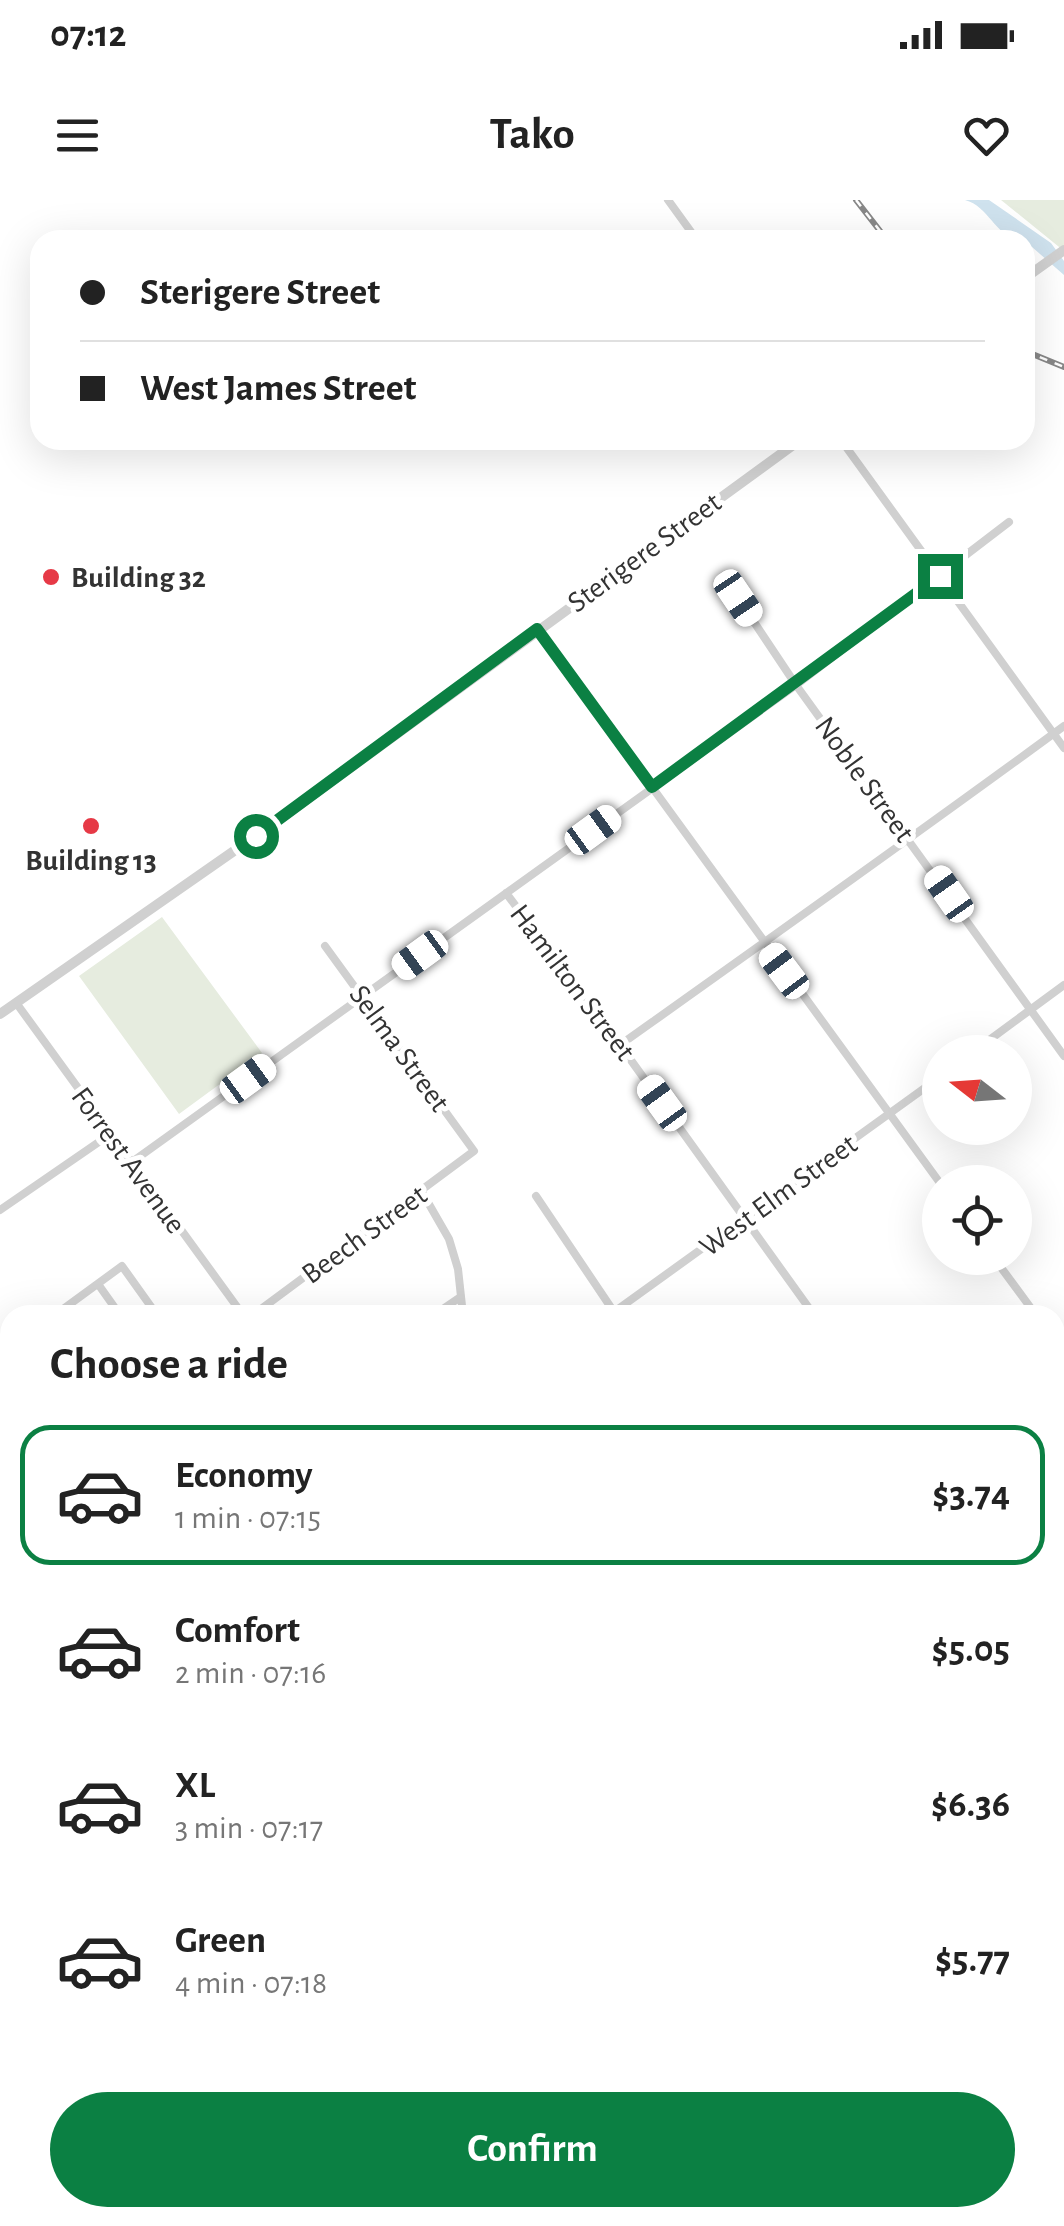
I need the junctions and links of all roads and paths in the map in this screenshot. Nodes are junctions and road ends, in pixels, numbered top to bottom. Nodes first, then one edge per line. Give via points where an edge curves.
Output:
1 (668, 200) edge
2 (690, 230) edge
3 (1064, 250) edge
4 (1035, 270) edge
5 (786, 450) edge
6 (848, 450) edge
7 (1009, 522) dead end
8 (940, 576) junction
9 (738, 598) dead end
10 (537, 629) junction
11 (796, 685) junction
12 (1064, 726) edge
13 (1054, 734) junction
14 (1064, 748) edge
15 (652, 787) junction
16 (908, 836) junction
17 (506, 894) junction
18 (762, 943) junction
19 (324, 946) dead end
20 (1064, 984) edge
21 (363, 996) junction
22 (17, 1004) junction
23 (1030, 1009) junction
24 (0, 1014) edge
25 (996, 1035) edge
26 (620, 1044) junction
27 (1064, 1056) edge
28 (922, 1091) edge
29 (891, 1114) junction
30 (109, 1135) junction
31 (474, 1152) joint
32 (132, 1162) junction
33 (928, 1165) edge
34 (422, 1192) junction
35 (536, 1196) dead end
36 (0, 1210) edge
37 (745, 1219) junction
38 (1007, 1275) edge
39 (98, 1284) junction
40 (458, 1298) junction
41 (69, 1305) edge
42 (113, 1305) edge
43 (150, 1305) edge
44 (236, 1305) edge
45 (267, 1305) edge
46 (448, 1305) edge
47 (460, 1305) edge
48 (610, 1305) edge
49 (626, 1305) edge
50 (807, 1305) edge
51 (1029, 1305) edge

1 - 2 street
3 - 4 street
5 - 10 street, Sterigere Street
6 - 8 street
7 - 8 street
8 - 11 street
8 - 13 street
9 - 11 street, Noble Street
10 - 15 street
10 - 22 street, Sterigere Street
11 - 15 street
11 - 16 street, Noble Street
12 - 13 street
13 - 14 street
13 - 16 street
15 - 17 street
15 - 18 street
16 - 18 street
16 - 23 street, Noble Street
17 - 21 street
17 - 26 street, Hamilton Street
18 - 26 street
18 - 29 street
19 - 21 street, Selma Street
20 - 23 street
21 - 31 street, Selma Street
21 - 32 street
22 - 24 street, Sterigere Street
22 - 30 street, Forrest Avenue
23 - 25 street
23 - 27 street, Noble Street
26 - 37 street, Hamilton Street
28 - 29 street, West Elm Street
29 - 33 street
29 - 37 street, West Elm Street
30 - 32 street, Forrest Avenue
30 - 36 street
31 - 34 street, Beech Street
32 - 44 street, Forrest Avenue
34 - 40 street via 449,1238
34 - 45 street, Beech Street
35 - 48 street
37 - 49 street, West Elm Street
37 - 50 street, Hamilton Street
38 - 51 street
39 - 41 street
39 - 42 street
39 - 43 street via 122,1266
40 - 46 street
40 - 47 street

